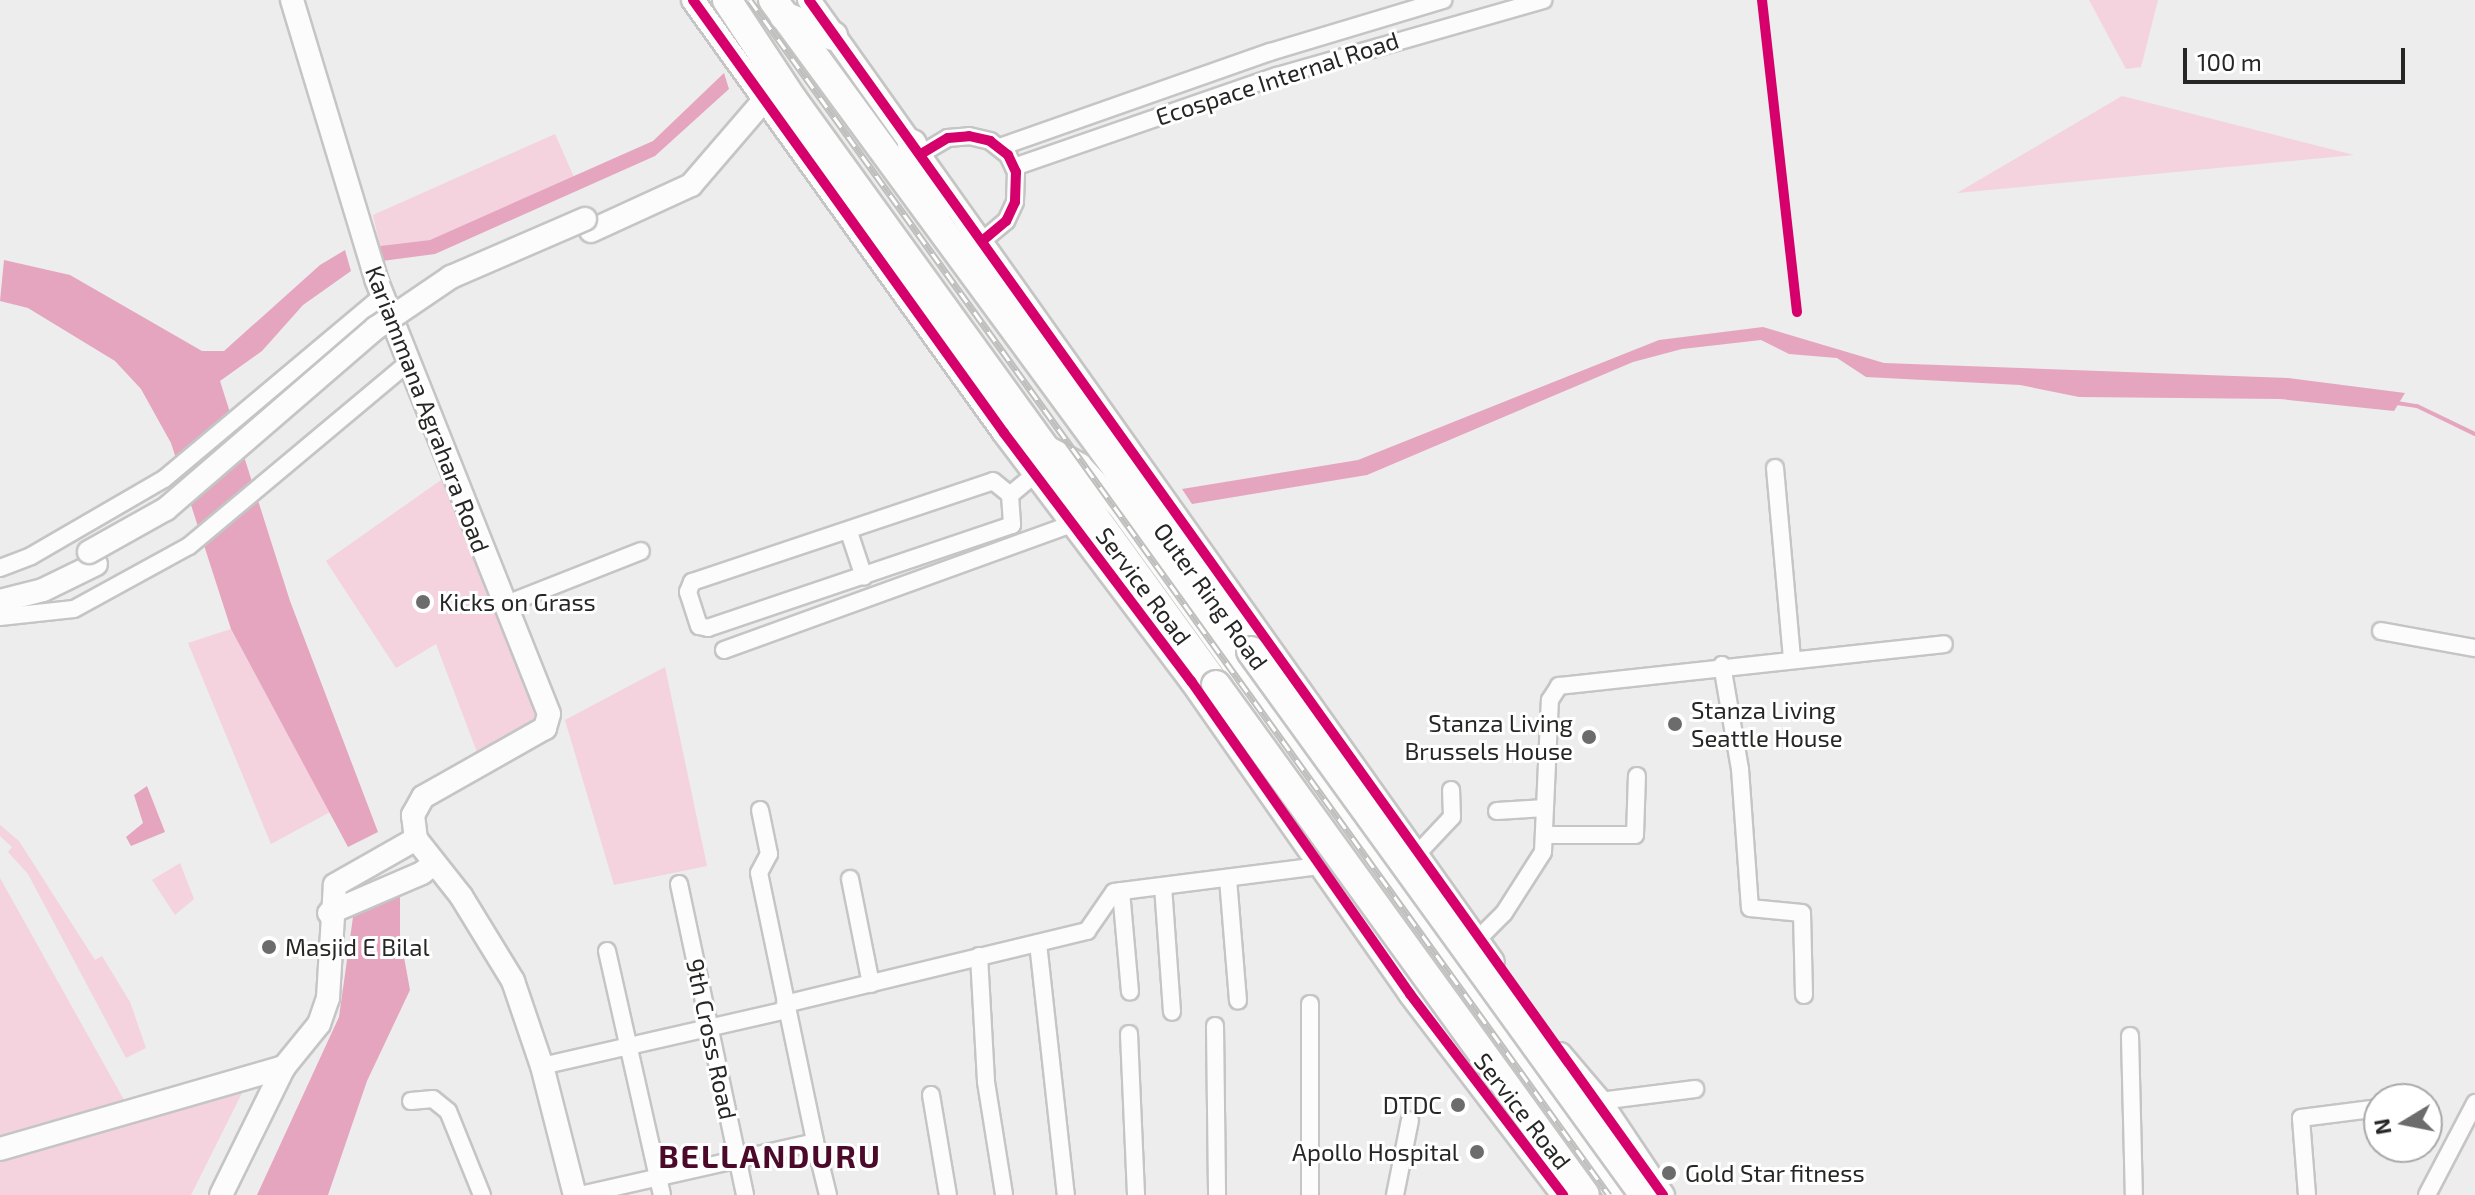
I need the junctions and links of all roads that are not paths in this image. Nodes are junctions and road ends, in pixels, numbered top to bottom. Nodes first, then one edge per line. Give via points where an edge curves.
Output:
1 (292, 0) edge
2 (693, 0) edge
3 (809, 0) edge
4 (1443, 0) edge
5 (1542, 0) edge
6 (732, 6) edge
7 (778, 8) edge
8 (1371, 20) junction
9 (833, 36) junction
10 (1378, 45) junction
11 (760, 93) junction
12 (924, 147) junction
13 (1000, 147) junction
14 (1014, 167) junction
15 (870, 225) junction
16 (980, 242) junction
17 (379, 287) junction
18 (1029, 331) junction
19 (409, 362) junction
20 (1041, 443) junction
21 (1775, 468) dead end
22 (1035, 474) junction
23 (1010, 495) junction
24 (1072, 524) junction
25 (849, 532) junction
26 (641, 551) dead end
27 (92, 558) junction
28 (0, 568) edge
29 (864, 577) junction
30 (0, 586) edge
31 (0, 601) edge
32 (504, 605) junction
33 (0, 617) edge
34 (2381, 631) dead end
35 (1944, 644) dead end
36 (2475, 648) edge
37 (724, 650) dead end
38 (1792, 658) junction
39 (1722, 665) junction
40 (1637, 776) dead end
41 (1451, 790) dead end
42 (1545, 808) junction
43 (760, 810) dead end
44 (1497, 811) dead end
45 (1546, 835) junction
46 (408, 842) junction
47 (1419, 852) junction
48 (1319, 866) junction
49 (428, 869) junction
50 (850, 879) dead end
51 (1228, 879) junction
52 (679, 884) dead end
53 (1163, 886) junction
54 (1121, 891) junction
55 (340, 909) junction
56 (1477, 940) junction
57 (1038, 943) junction
58 (607, 951) dead end
59 (979, 956) junction
60 (871, 984) junction
61 (1130, 992) dead end
62 (1804, 995) dead end
63 (1238, 1001) dead end
64 (1310, 1004) dead end
65 (786, 1007) junction
66 (1172, 1012) dead end
67 (710, 1025) junction
68 (1215, 1026) dead end
69 (1129, 1034) dead end
70 (2130, 1036) dead end
71 (629, 1048) junction
72 (542, 1066) junction
73 (284, 1067) junction
74 (1695, 1089) dead end
75 (931, 1095) dead end
76 (411, 1101) dead end
77 (1600, 1101) junction
78 (2475, 1103) edge
79 (1553, 1110) junction
80 (2363, 1110) edge
81 (1498, 1113) junction
82 (1410, 1120) dead end
83 (815, 1142) junction
84 (0, 1149) edge
85 (736, 1159) junction
86 (660, 1187) edge
87 (221, 1195) edge
88 (482, 1195) edge
89 (577, 1195) edge
90 (745, 1195) edge
91 (828, 1195) edge
92 (948, 1195) edge
93 (1004, 1195) edge
94 (1066, 1195) edge
95 (1136, 1195) edge
96 (1217, 1195) edge
97 (1310, 1195) edge
98 (1395, 1195) edge
99 (1563, 1195) edge
100 (1585, 1195) edge
101 (1617, 1195) edge
102 (1644, 1195) edge
103 (1663, 1195) edge
104 (2134, 1195) edge
105 (2307, 1195) edge
106 (2427, 1195) edge

1 - 17 street, Kariammana Agrahara Road
2 - 11 street, Service Road
3 - 9 street
4 - 8 street, Ecospace Internal Road
5 - 10 street, Ecospace Internal Road
6 - 15 highway, Outer Ring Road
7 - 9 highway
7 - 16 highway, Outer Ring Road
8 - 10 street
8 - 13 street, Ecospace Internal Road
9 - 12 street
10 - 14 street, Ecospace Internal Road
11 - 15 street, Service Road
11 - 27 street, bridge via 683,174 588,225 451,277 376,328 166,509
12 - 13 street via 969,136
12 - 16 highway via 950,219
13 - 14 street
14 - 16 street via 1015,202
15 - 20 highway, Outer Ring Road
15 - 22 street, Service Road
16 - 18 highway, Outer Ring Road
17 - 19 street, Kariammana Agrahara Road
17 - 28 street via 164,479 31,556
18 - 47 street
18 - 102 highway, Outer Ring Road, bridge via 1251,651
19 - 32 street, Kariammana Agrahara Road
19 - 33 street via 189,546 74,609
20 - 79 street via 1080,465 1119,507
20 - 100 highway, Outer Ring Road, bridge
21 - 38 street
22 - 23 street
22 - 24 street, Service Road
23 - 25 street via 993,481
23 - 29 street via 1012,525
24 - 37 street
24 - 48 street, Service Road via 1191,681
25 - 29 street
25 - 29 street via 692,582 688,592 699,626 708,628
26 - 32 street
27 - 30 street
27 - 31 street via 43,590
32 - 46 street, Kariammana Agrahara Road via 549,714 545,728 423,797
34 - 36 street
35 - 38 street
38 - 39 street
39 - 42 street via 1559,686 1550,700
39 - 62 street via 1740,769 1750,908 1802,913
40 - 45 street via 1635,835
41 - 47 street via 1452,817
42 - 44 street
42 - 45 street
43 - 65 street via 769,854 759,873
45 - 56 street via 1527,880
46 - 49 street
46 - 55 street via 346,874 335,885
47 - 56 street
48 - 51 street
48 - 81 street, Service Road
49 - 55 street
49 - 72 street via 461,896 513,981
50 - 60 street
51 - 53 street
51 - 63 street
52 - 67 street, 9th Cross Road
53 - 54 street
53 - 66 street
54 - 57 street via 1108,897 1098,921 1087,931
54 - 61 street
55 - 73 street via 328,998 319,1024
56 - 77 street via 1577,1078
57 - 59 street
57 - 94 street
58 - 71 street
59 - 60 street
59 - 93 street via 986,1082
60 - 65 street
64 - 97 street
65 - 67 street
65 - 83 street
67 - 71 street
67 - 85 street, 9th Cross Road
68 - 96 street
69 - 95 street
70 - 104 street
71 - 72 street
71 - 86 street
72 - 89 street
73 - 84 street
73 - 87 street
74 - 77 street
75 - 92 street
76 - 88 street via 433,1099 448,1111
77 - 79 street
77 - 103 street
78 - 106 street
79 - 81 street
79 - 101 street
80 - 105 street via 2301,1118
81 - 99 street, Service Road
82 - 98 street
83 - 85 street
83 - 91 street
85 - 86 street
85 - 90 street, 9th Cross Road
86 - 89 street

